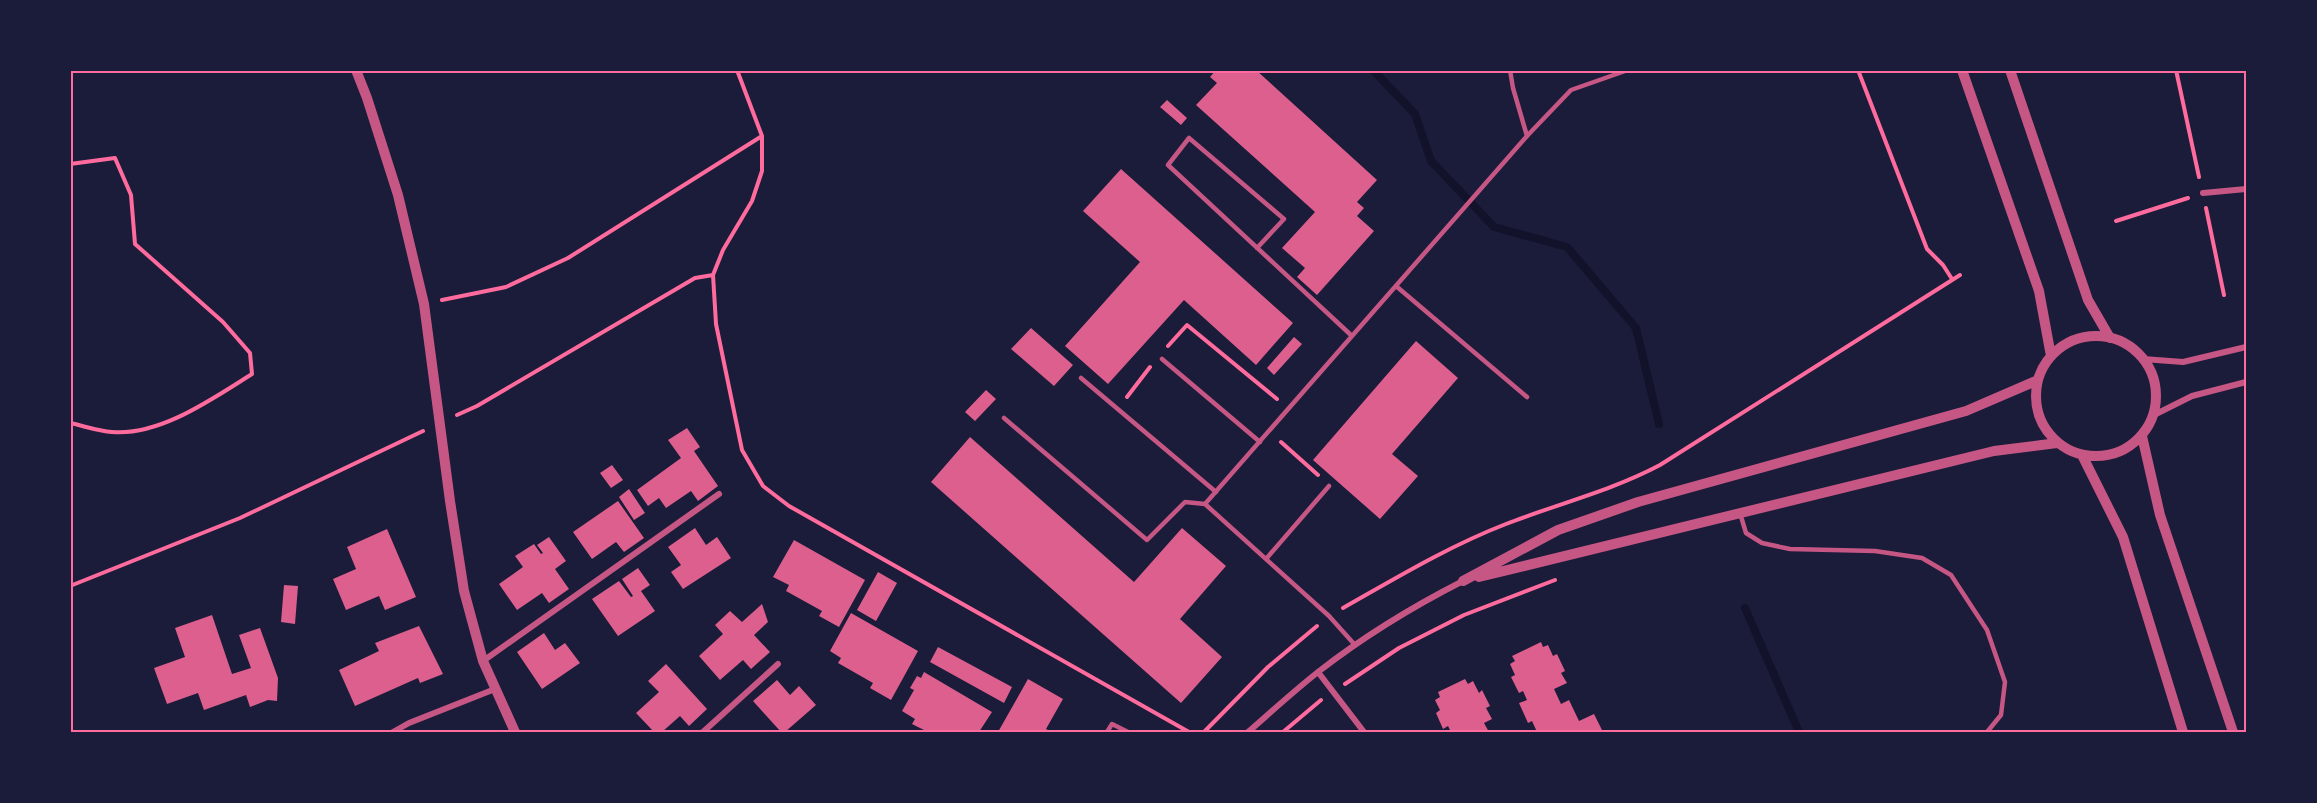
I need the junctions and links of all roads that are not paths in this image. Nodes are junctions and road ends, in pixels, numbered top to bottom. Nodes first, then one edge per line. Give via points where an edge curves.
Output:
1 (356, 70) edge
2 (1510, 70) edge
3 (1628, 70) edge
4 (1962, 70) edge
5 (2010, 70) edge
6 (1527, 136) junction
7 (2247, 189) edge
8 (2203, 193) road end
9 (1257, 248) junction
10 (1396, 286) junction
11 (1352, 336) junction
12 (2110, 338) junction
13 (2247, 347) edge
14 (2051, 356) junction
15 (1162, 359) dead end
16 (2143, 359) junction
17 (1081, 378) dead end
18 (2038, 380) junction
19 (2247, 382) edge
20 (1527, 396) dead end
21 (2154, 415) junction
22 (1004, 418) dead end
23 (2142, 436) junction
24 (1260, 441) junction
25 (2057, 443) junction
26 (2082, 455) junction
27 (1329, 486) road end
28 (1216, 492) junction
29 (719, 495) dead end
30 (1205, 504) junction
31 (1740, 513) junction
32 (1266, 559) junction
33 (1463, 581) junction
34 (1355, 645) junction
35 (483, 661) junction
36 (778, 664) dead end
37 (1318, 672) junction
38 (495, 689) junction
39 (393, 732) edge
40 (515, 732) edge
41 (703, 732) edge
42 (1107, 732) edge
43 (1128, 732) edge
44 (1248, 732) edge
45 (1364, 732) edge
46 (1987, 732) edge
47 (2183, 732) edge
48 (2233, 732) edge

1 - 35 street via 398,195 424,304 464,591
2 - 6 lane
3 - 6 lane via 1571,90
4 - 14 street via 2039,291
5 - 12 street via 2088,300
6 - 10 lane
7 - 8 street
9 - 9 lane via 1168,165 1189,138 1284,219
9 - 11 lane
10 - 11 lane
10 - 20 lane
11 - 24 lane
12 - 14 street via 2078,339
12 - 16 street via 2129,346
13 - 16 street via 2183,362
14 - 18 street
15 - 24 lane
16 - 21 street via 2156,386
17 - 28 lane
18 - 25 street via 2038,414
18 - 33 street via 1966,411 1628,506 1558,530
19 - 21 street via 2192,396
21 - 23 street
22 - 30 lane via 1147,540 1185,502
23 - 26 street via 2115,454
23 - 48 street via 2160,515
24 - 28 lane
25 - 26 street
25 - 31 street via 1994,451
26 - 47 street via 2123,537
27 - 32 lane
28 - 30 lane
29 - 35 street
30 - 32 lane
31 - 33 street
31 - 46 lane via 1746,533 1762,543 1790,549 1875,551 1923,558 1951,575 1987,630 2005,682 2001,715
32 - 34 lane
33 - 34 street
34 - 37 street
35 - 38 street
36 - 41 street
37 - 44 street
37 - 45 street
38 - 39 street
38 - 40 street
42 - 43 lane via 1112,724

